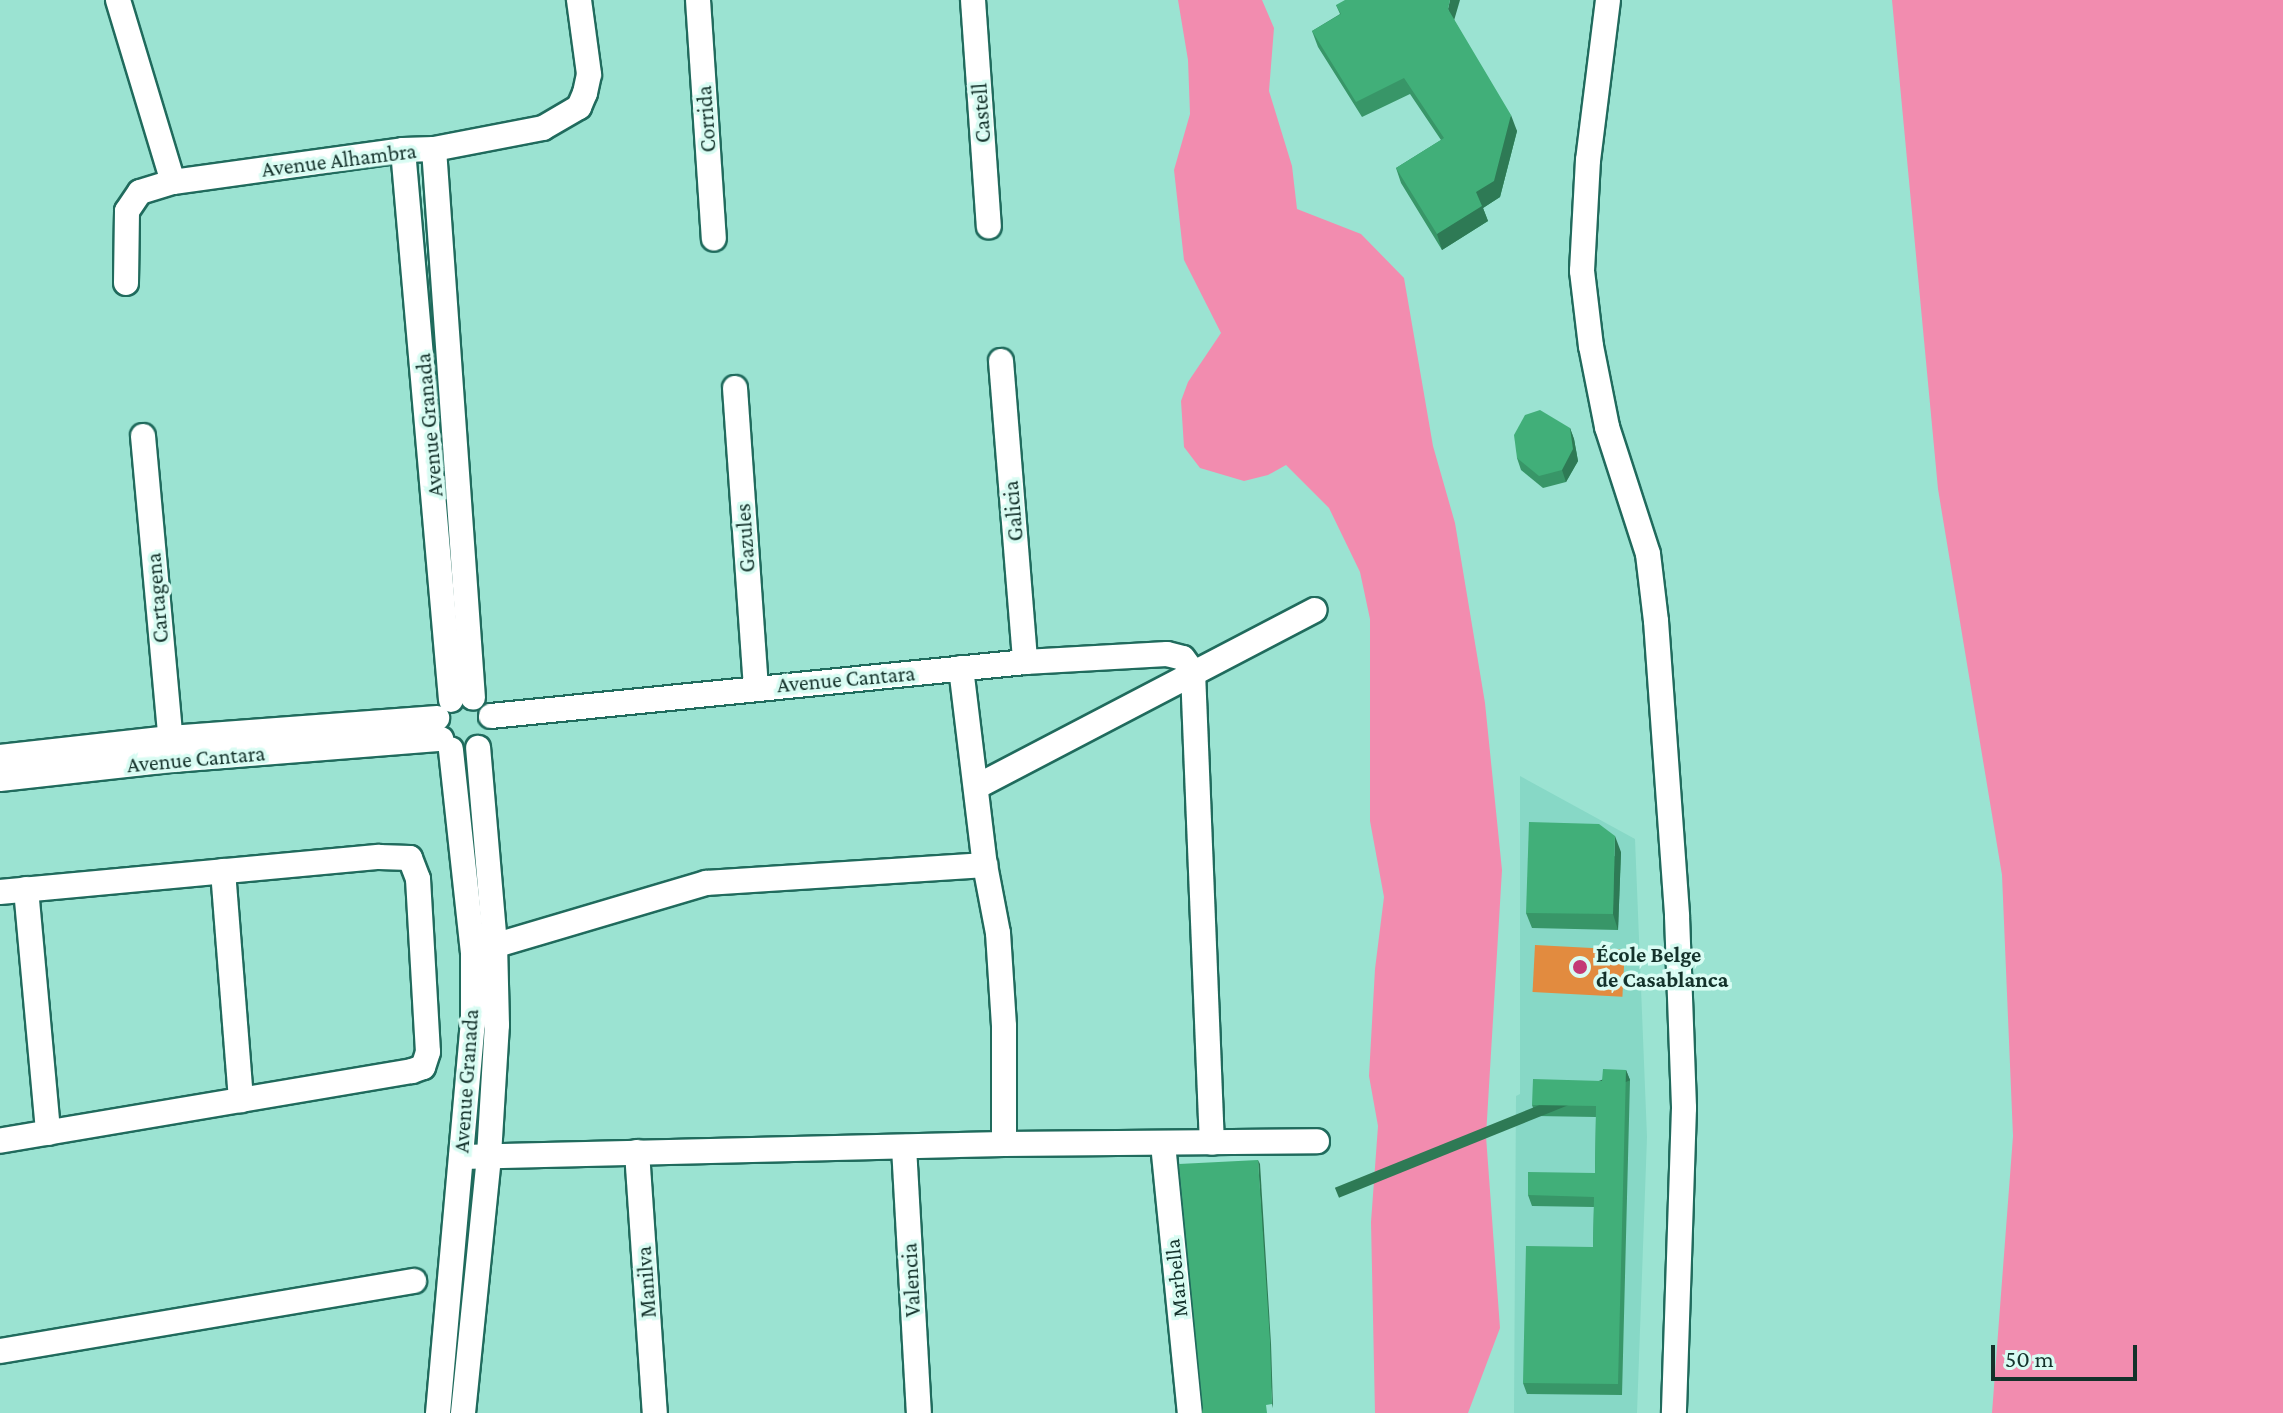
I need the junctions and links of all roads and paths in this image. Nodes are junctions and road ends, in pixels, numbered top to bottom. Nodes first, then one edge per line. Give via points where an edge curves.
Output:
1 (118, 0) edge
2 (579, 0) edge
3 (698, 0) edge
4 (973, 0) edge
5 (1608, 0) edge
6 (434, 149) junction
7 (403, 150) junction
8 (173, 182) junction
9 (989, 226) dead end
10 (714, 238) dead end
11 (126, 283) dead end
12 (1001, 361) dead end
13 (735, 388) dead end
14 (143, 436) dead end
15 (1314, 610) dead end
16 (1025, 662) junction
17 (961, 668) junction
18 (1193, 672) junction
19 (756, 687) junction
20 (491, 716) junction
21 (451, 721) junction
22 (478, 748) junction
23 (171, 749) junction
24 (0, 757) edge
25 (0, 779) edge
26 (976, 787) junction
27 (985, 865) junction
28 (223, 871) junction
29 (26, 889) junction
30 (0, 892) edge
31 (484, 949) junction
32 (241, 1100) junction
33 (48, 1133) junction
34 (0, 1141) edge
35 (1317, 1141) dead end
36 (1212, 1143) junction
37 (1004, 1144) junction
38 (1163, 1144) junction
39 (904, 1147) junction
40 (637, 1152) junction
41 (489, 1155) junction
42 (461, 1157) junction
43 (414, 1281) dead end
44 (0, 1351) edge
45 (438, 1413) edge
46 (463, 1413) edge
47 (655, 1413) edge
48 (919, 1413) edge
49 (1190, 1413) edge
50 (1674, 1413) edge

1 - 8 street
2 - 6 street, Avenue Alhambra via 589,74 579,107 543,128
3 - 10 street, Corrida
4 - 9 street, Castell
5 - 50 street via 1588,160 1582,271 1607,427 1648,554 1656,621 1677,916 1684,1108
6 - 7 street, Avenue Alhambra
6 - 21 street, Avenue Granada
7 - 8 street, Avenue Alhambra
7 - 21 street, Avenue Granada
8 - 11 street, Avenue Alhambra via 140,192 127,211
12 - 16 street, Galicia
13 - 19 street, Gazules
14 - 23 street, Cartagena
15 - 18 street
16 - 17 street, Avenue Cantara
16 - 18 street, Avenue Cantara via 1167,654 1183,658
17 - 19 street, Avenue Cantara
17 - 26 street
18 - 26 street
18 - 36 street
19 - 20 street, Avenue Cantara
20 - 21 street via 483,703
20 - 22 street via 490,734
21 - 22 street via 460,752
21 - 23 street
21 - 31 street, Avenue Granada
22 - 31 street, Avenue Granada
23 - 24 street
23 - 25 street, Avenue Cantara
26 - 27 street
27 - 31 street via 706,883
27 - 37 street via 998,933
28 - 29 street
28 - 32 street
28 - 32 street via 405,856 416,864 418,879 428,1052 423,1067
29 - 30 street
29 - 33 street
31 - 41 street, Avenue Granada via 497,1025
31 - 42 street, Avenue Granada
32 - 33 street
33 - 34 street
35 - 36 street
36 - 38 street
37 - 38 street
37 - 39 street
38 - 49 street, Marbella
39 - 40 street
39 - 48 street, Valencia
40 - 41 street
40 - 47 street, Manilva
41 - 42 street
41 - 46 street, Avenue Granada
42 - 45 street, Avenue Granada
43 - 44 street

